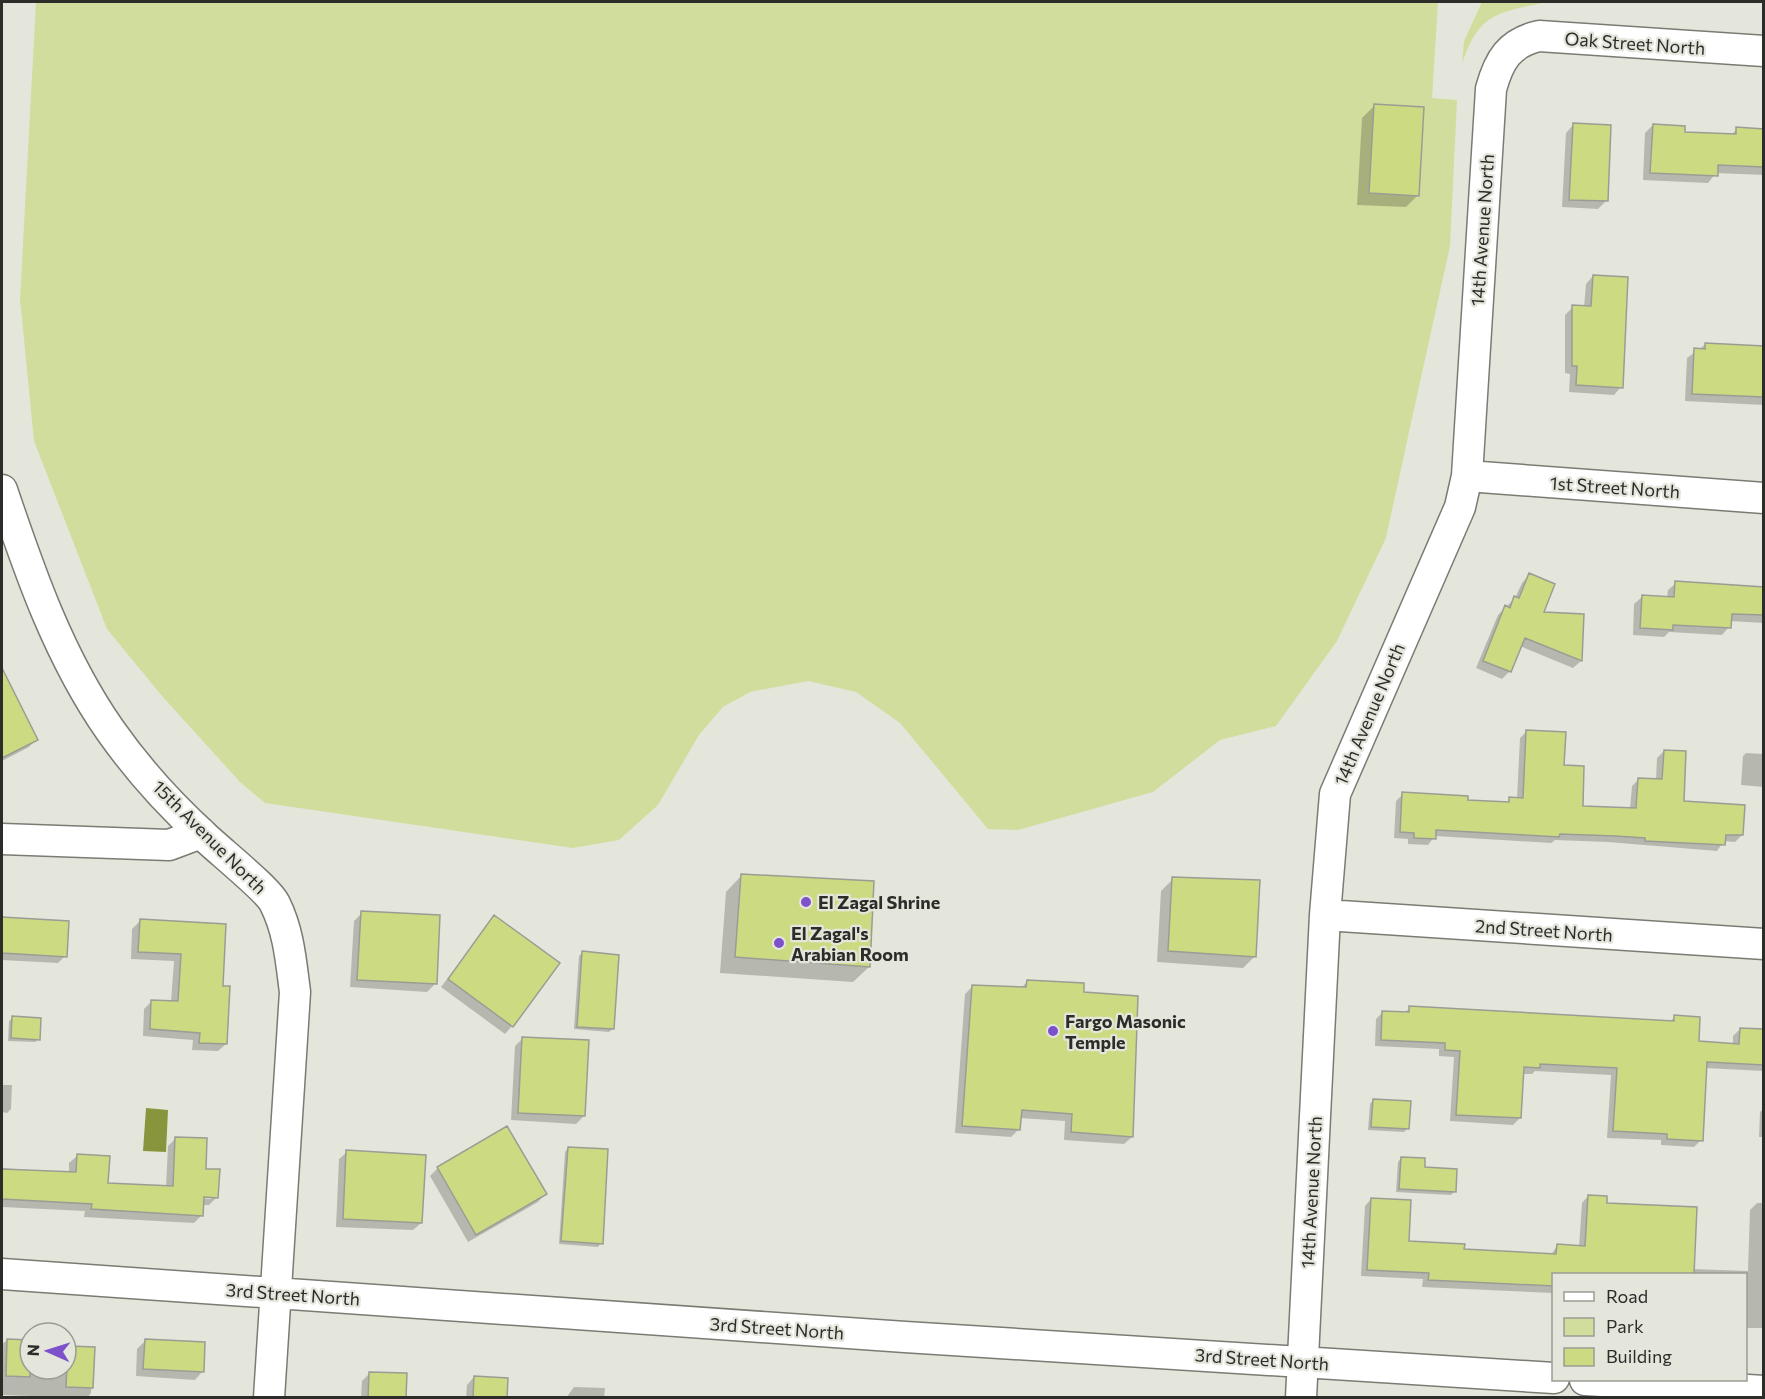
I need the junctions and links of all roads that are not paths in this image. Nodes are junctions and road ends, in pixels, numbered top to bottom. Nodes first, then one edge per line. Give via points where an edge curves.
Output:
1 (1510, 48) joint
2 (1764, 51) edge
3 (1467, 476) junction
4 (2, 490) edge
5 (1764, 498) edge
6 (201, 833) junction
7 (2, 839) edge
8 (1325, 915) junction
9 (1764, 944) edge
10 (2, 1274) edge
11 (274, 1293) junction
12 (1303, 1362) junction
13 (1552, 1377) edge
14 (1601, 1381) edge
15 (1764, 1391) edge
16 (269, 1398) edge
17 (1301, 1398) edge

1 - 2 street, Oak Street North via 1539,36
1 - 3 street, 14th Avenue North via 1497,66 1491,89
3 - 5 street, 1st Street North
3 - 8 street, 14th Avenue North via 1460,507 1335,794
4 - 6 street, 15th Avenue North via 33,582 63,650 127,753
6 - 7 street via 169,845
6 - 11 street, 15th Avenue North via 274,901 288,936 295,992
8 - 9 street, 2nd Street North
8 - 12 street, 14th Avenue North
10 - 11 street, 3rd Street North
11 - 12 street, 3rd Street North
11 - 16 street, 15th Avenue North
12 - 13 street, 3rd Street North
12 - 17 street, 14th Avenue North
14 - 15 street

